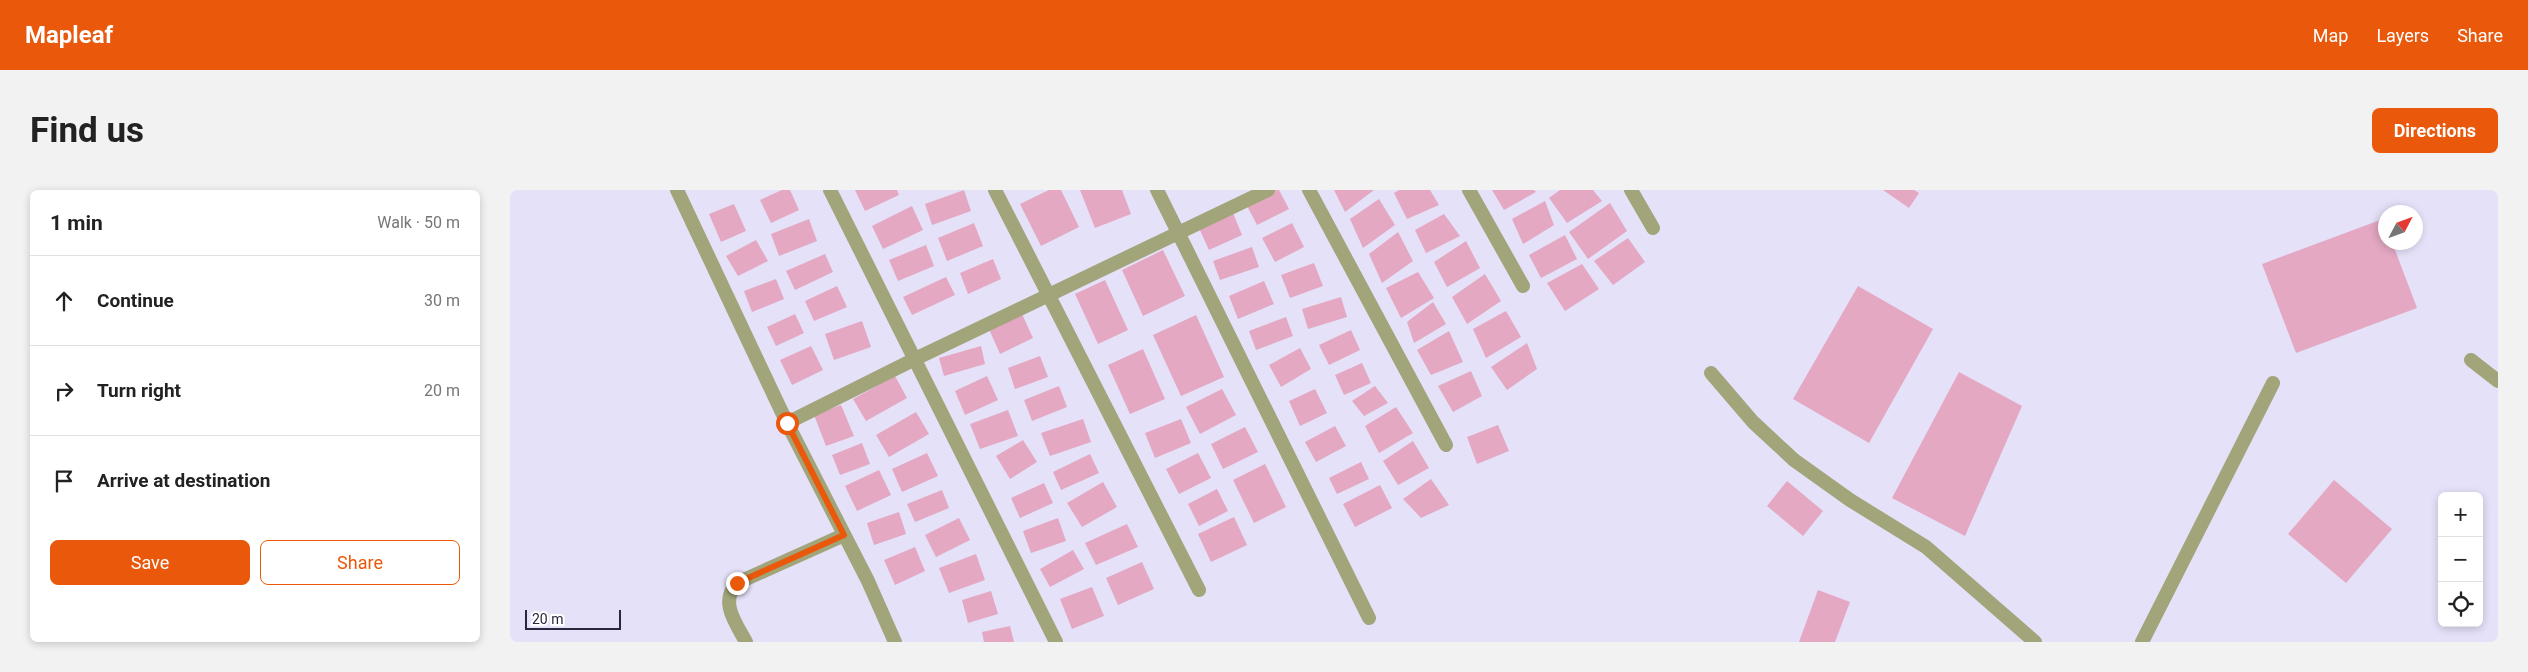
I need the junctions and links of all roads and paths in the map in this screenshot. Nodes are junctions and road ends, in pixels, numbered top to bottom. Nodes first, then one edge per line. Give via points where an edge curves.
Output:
1 (677, 190) edge
2 (830, 190) edge
3 (995, 190) edge
4 (1156, 190) edge
5 (1268, 190) edge
6 (1309, 190) edge
7 (1469, 190) edge
8 (1631, 190) edge
9 (1653, 228) dead end
10 (1180, 233) junction
11 (1523, 286) dead end
12 (1050, 296) junction
13 (915, 359) junction
14 (2471, 360) dead end
15 (1711, 373) dead end
16 (2498, 381) edge
17 (2273, 383) dead end
18 (787, 423) junction
19 (1446, 445) dead end
20 (844, 535) junction
21 (1198, 590) dead end
22 (1369, 618) dead end
23 (746, 642) edge
24 (896, 642) edge
25 (1056, 642) edge
26 (2035, 642) edge
27 (2142, 642) edge

1 - 18 street
2 - 13 street
3 - 12 street
4 - 10 street
5 - 10 street
6 - 19 street
7 - 11 street
8 - 9 street
10 - 12 street
10 - 22 street
12 - 13 street
12 - 21 street
13 - 18 street
13 - 25 street
14 - 16 street
15 - 26 street via 1753,422 1794,460 1850,500 1926,547
17 - 27 street
18 - 20 street
20 - 23 street via 737,583 730,591 728,608
20 - 24 street

